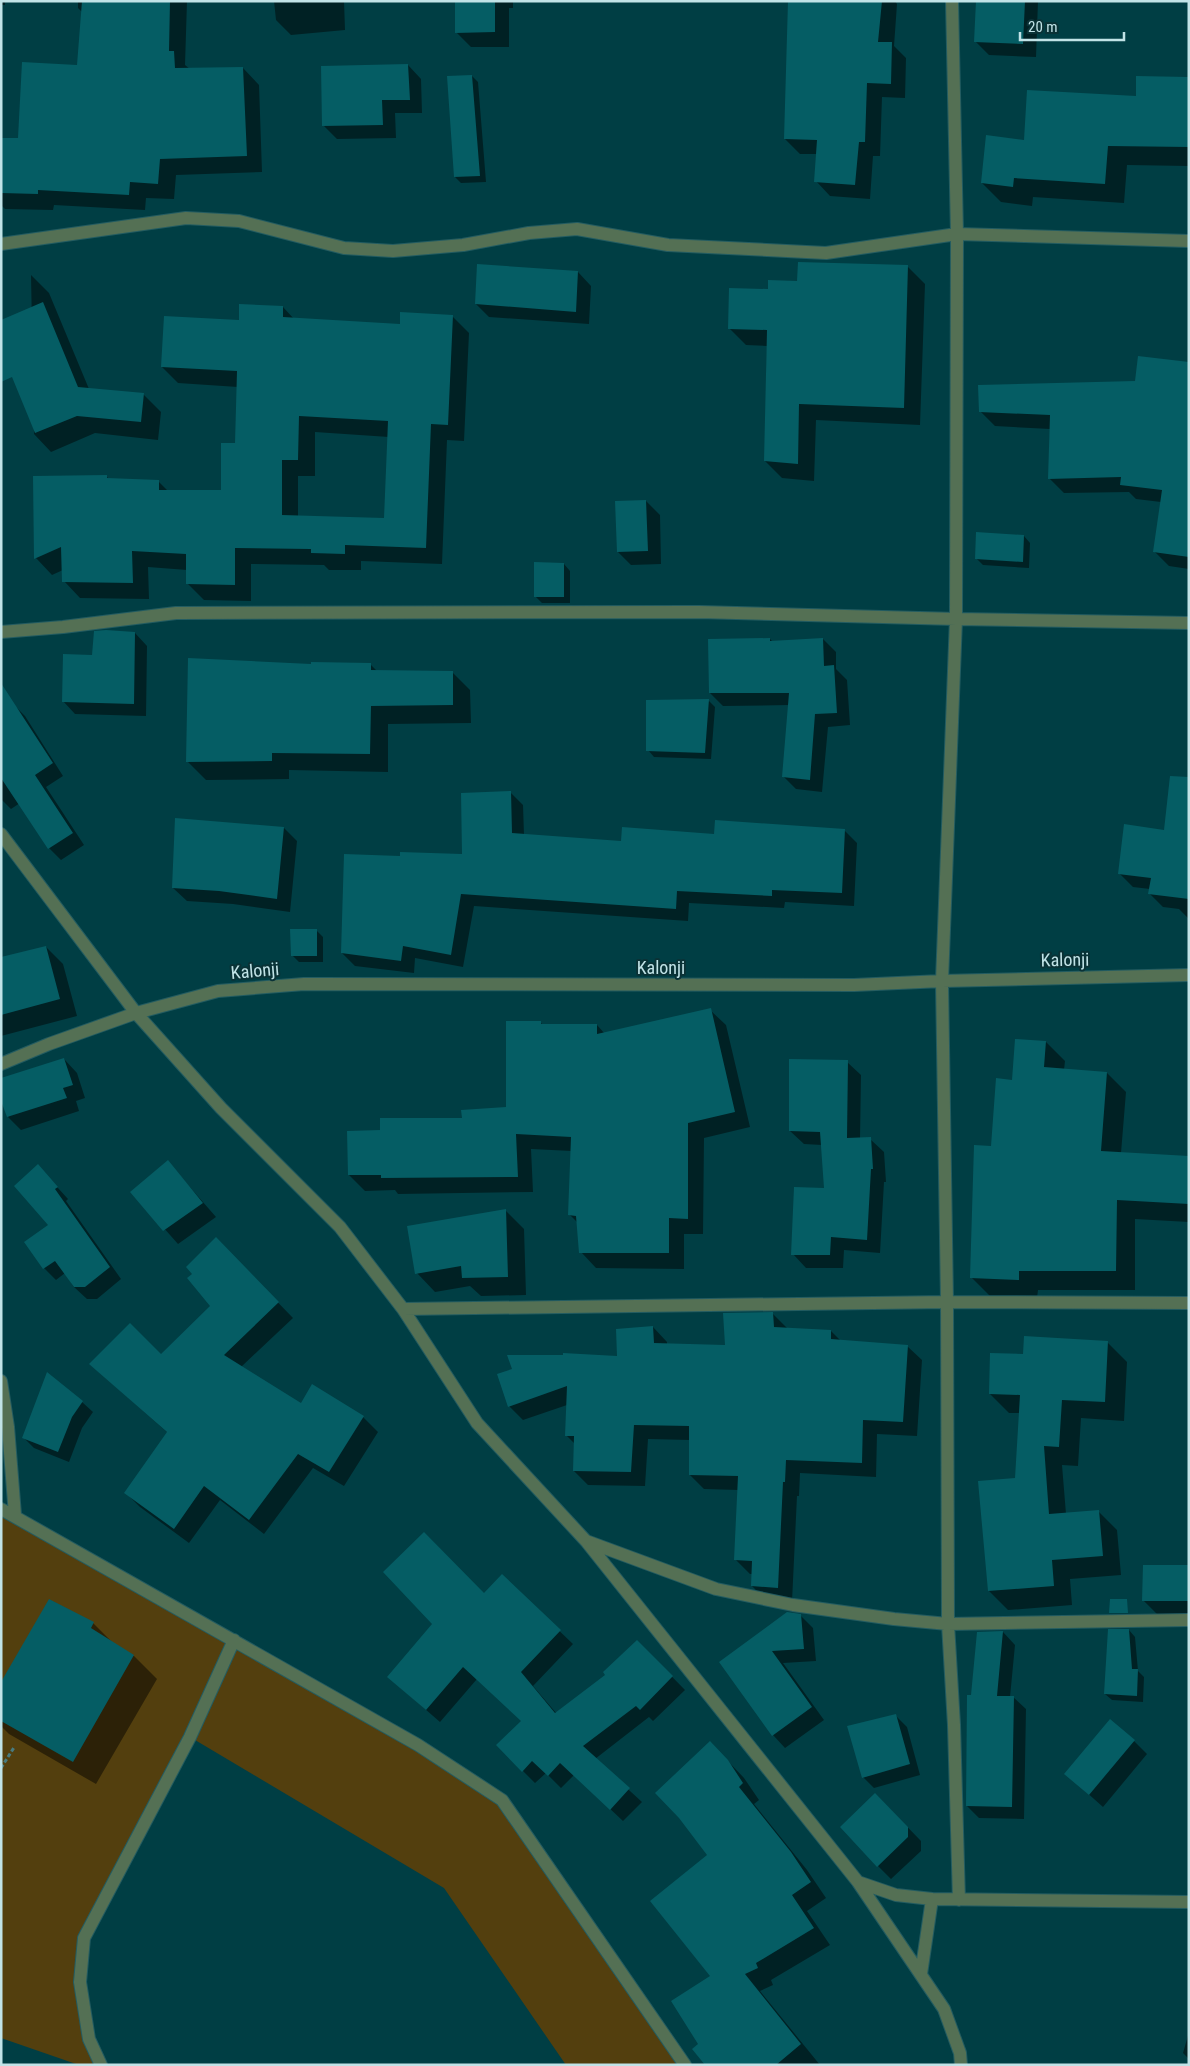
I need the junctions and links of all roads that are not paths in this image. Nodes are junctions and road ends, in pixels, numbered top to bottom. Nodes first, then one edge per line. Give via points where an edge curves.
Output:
1 (952, 1) edge
2 (956, 234) junction
3 (1189, 241) edge
4 (1, 244) edge
5 (956, 620) junction
6 (1189, 623) edge
7 (1, 632) edge
8 (1, 834) edge
9 (1189, 975) edge
10 (942, 981) junction
11 (136, 1013) junction
12 (1, 1064) edge
13 (947, 1302) junction
14 (1189, 1303) edge
15 (402, 1309) junction
16 (1, 1381) edge
17 (1, 1509) edge
18 (15, 1515) junction
19 (586, 1542) junction
20 (1189, 1620) edge
21 (948, 1624) junction
22 (234, 1640) junction
23 (858, 1882) junction
24 (932, 1899) junction
25 (959, 1900) junction
26 (1189, 1902) edge
27 (921, 1974) junction
28 (101, 2065) edge
29 (685, 2065) edge
30 (961, 2065) edge

1 - 2 street
2 - 3 street
2 - 4 street via 826,253 668,245 577,229 393,251 344,248 239,221 186,218
2 - 5 street
5 - 6 street
5 - 7 street via 700,612 176,613
5 - 10 street
8 - 11 street
9 - 10 street, Kalonji
10 - 11 street, Kalonji via 844,985 304,984 218,991
10 - 13 street
11 - 12 street, Kalonji
11 - 15 street via 221,1108 340,1226
13 - 14 street
13 - 15 street
13 - 21 street
15 - 19 street via 477,1423
16 - 18 street
17 - 18 street
18 - 22 street
19 - 21 street via 716,1589 793,1605
19 - 23 street
20 - 21 street
21 - 25 street
22 - 28 street via 190,1737 84,1938 80,1982 89,2038
22 - 29 street via 418,1745 502,1800
23 - 24 street via 896,1895
23 - 27 street
24 - 25 street
24 - 27 street
25 - 26 street
27 - 30 street via 944,2009 960,2053

